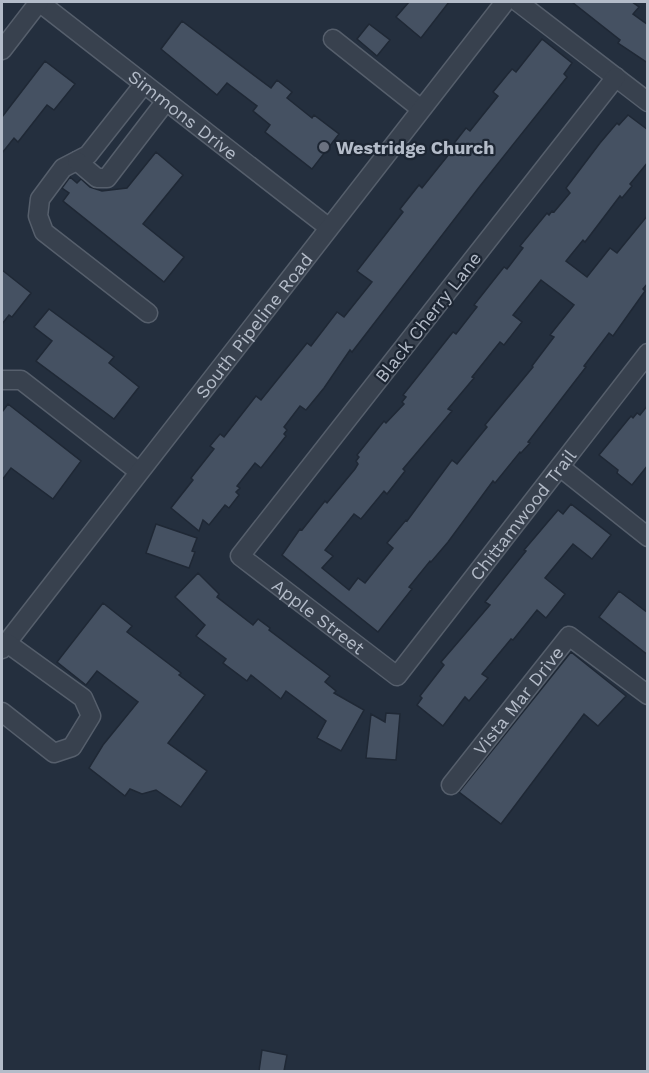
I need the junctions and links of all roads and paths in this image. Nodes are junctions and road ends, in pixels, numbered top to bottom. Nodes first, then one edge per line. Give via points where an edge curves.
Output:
1 (39, 2) edge
2 (505, 2) edge
3 (518, 2) edge
4 (333, 39) dead end
5 (2, 50) edge
6 (616, 78) junction
7 (144, 84) junction
8 (166, 101) junction
9 (648, 102) edge
10 (421, 109) junction
11 (77, 161) junction
12 (328, 227) junction
13 (148, 313) dead end
14 (648, 353) edge
15 (2, 380) edge
16 (560, 467) junction
17 (138, 471) junction
18 (648, 537) edge
19 (240, 556) joint
20 (4, 646) edge
21 (397, 676) joint
22 (648, 695) edge
23 (2, 712) edge
24 (451, 785) dead end

1 - 5 street
1 - 7 street, Simmons Drive
2 - 10 street, South Pipeline Road
3 - 6 street
4 - 10 street
6 - 9 street
6 - 19 street, Black Cherry Lane
7 - 8 street, Simmons Drive
7 - 11 street via 88,155
8 - 11 street via 107,178 97,178
8 - 12 street, Simmons Drive
10 - 12 street, South Pipeline Road
11 - 13 street via 63,168 40,199 38,216 44,232
12 - 17 street, South Pipeline Road
14 - 16 street, Chittamwood Trail
15 - 17 street via 21,380
16 - 18 street
16 - 21 street, Chittamwood Trail
17 - 20 street, South Pipeline Road
19 - 21 street, Apple Street
20 - 23 street via 83,698 91,716 72,747 54,753
22 - 24 street, Vista Mar Drive via 569,636

